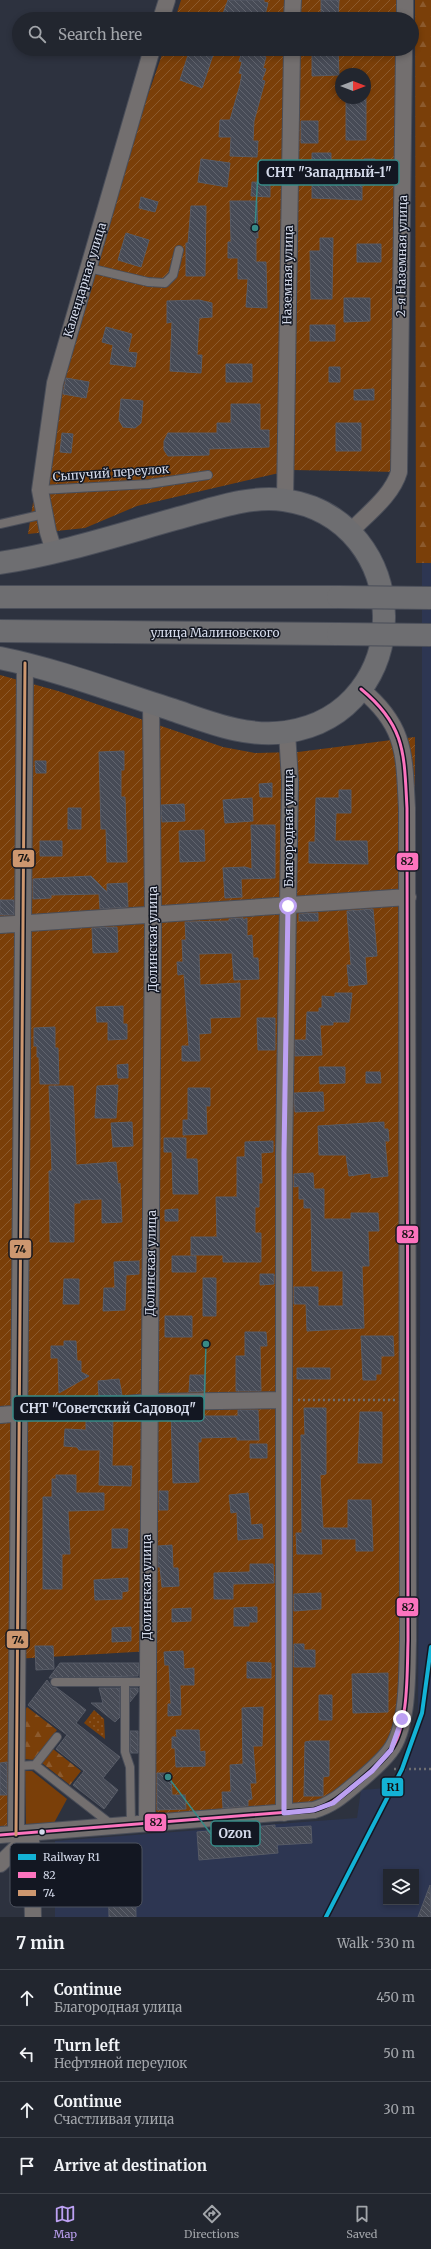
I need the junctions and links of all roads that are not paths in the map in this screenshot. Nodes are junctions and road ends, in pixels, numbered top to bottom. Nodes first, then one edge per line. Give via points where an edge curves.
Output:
1 (166, 0) edge
2 (293, 0) edge
3 (405, 0) edge
4 (163, 12) edge
5 (292, 12) edge
6 (405, 12) edge
7 (150, 56) edge
8 (292, 56) edge
9 (404, 56) edge
10 (179, 250) dead end
11 (89, 268) junction
12 (208, 475) dead end
13 (40, 490) junction
14 (285, 500) junction
15 (44, 514) junction
16 (0, 524) edge
17 (350, 532) junction
18 (54, 551) junction
19 (0, 563) edge
20 (0, 597) edge
21 (431, 598) edge
22 (0, 631) edge
23 (431, 635) edge
24 (0, 658) edge
25 (25, 663) junction
26 (361, 689) junction
27 (151, 703) junction
28 (287, 732) junction
29 (408, 897) junction
30 (288, 906) junction
31 (153, 914) junction
32 (23, 924) junction
33 (0, 925) edge
34 (284, 1400) junction
35 (149, 1402) junction
36 (18, 1414) junction
37 (0, 1415) edge
38 (55, 1682) dead end
39 (125, 1682) junction
40 (147, 1682) junction
41 (57, 1737) dead end
42 (35, 1765) junction
43 (17, 1766) junction
44 (284, 1813) junction
45 (139, 1824) junction
46 (113, 1826) junction
47 (0, 1835) edge
48 (24, 1835) junction
49 (17, 1843) edge
50 (25, 1843) edge
51 (10, 1852) edge
52 (0, 1864) edge
53 (32, 1907) edge
54 (33, 1917) edge

1 - 4 street
2 - 5 street
3 - 6 street
7 - 11 street, Календарная улица
8 - 14 street, Наземная улица
9 - 17 street, 2-я Наземная улица via 400,463 396,482
10 - 11 lane via 173,275 165,283 148,282
11 - 13 street, Календарная улица via 55,383
12 - 13 lane, Сыпучий переулок via 149,484
13 - 15 street, Календарная улица
14 - 17 highway via 316,510
14 - 18 highway via 244,502
15 - 16 lane
15 - 18 street, Календарная улица
17 - 26 highway via 364,549 373,566 380,584 386,621 383,640 371,672
18 - 19 highway
20 - 21 highway, bridge
22 - 23 highway, улица Малиновского, bridge
24 - 25 highway
25 - 27 highway
25 - 32 street
26 - 28 highway via 334,714
26 - 29 street via 382,707 391,719 404,753
27 - 28 highway via 246,732
27 - 31 street, Долинская улица
28 - 30 street, Благородная улица via 290,781
29 - 30 street
29 - 44 street via 408,1641 402,1719 391,1750 372,1771 328,1805 314,1810
30 - 31 street
30 - 34 street, Благородная улица
31 - 32 street
31 - 35 street, Долинская улица
32 - 33 street
32 - 36 street
34 - 35 street
34 - 44 street, Благородная улица
35 - 36 street
35 - 40 street, Долинская улица
36 - 37 street
36 - 43 street
38 - 39 lane
39 - 40 lane
39 - 45 lane via 125,1752 130,1767
40 - 45 street, Долинская улица
41 - 42 lane
42 - 43 lane
42 - 46 lane
43 - 48 street
44 - 45 street
45 - 46 street
46 - 48 street
47 - 48 street
48 - 49 street
48 - 50 street
51 - 52 street
53 - 54 street

